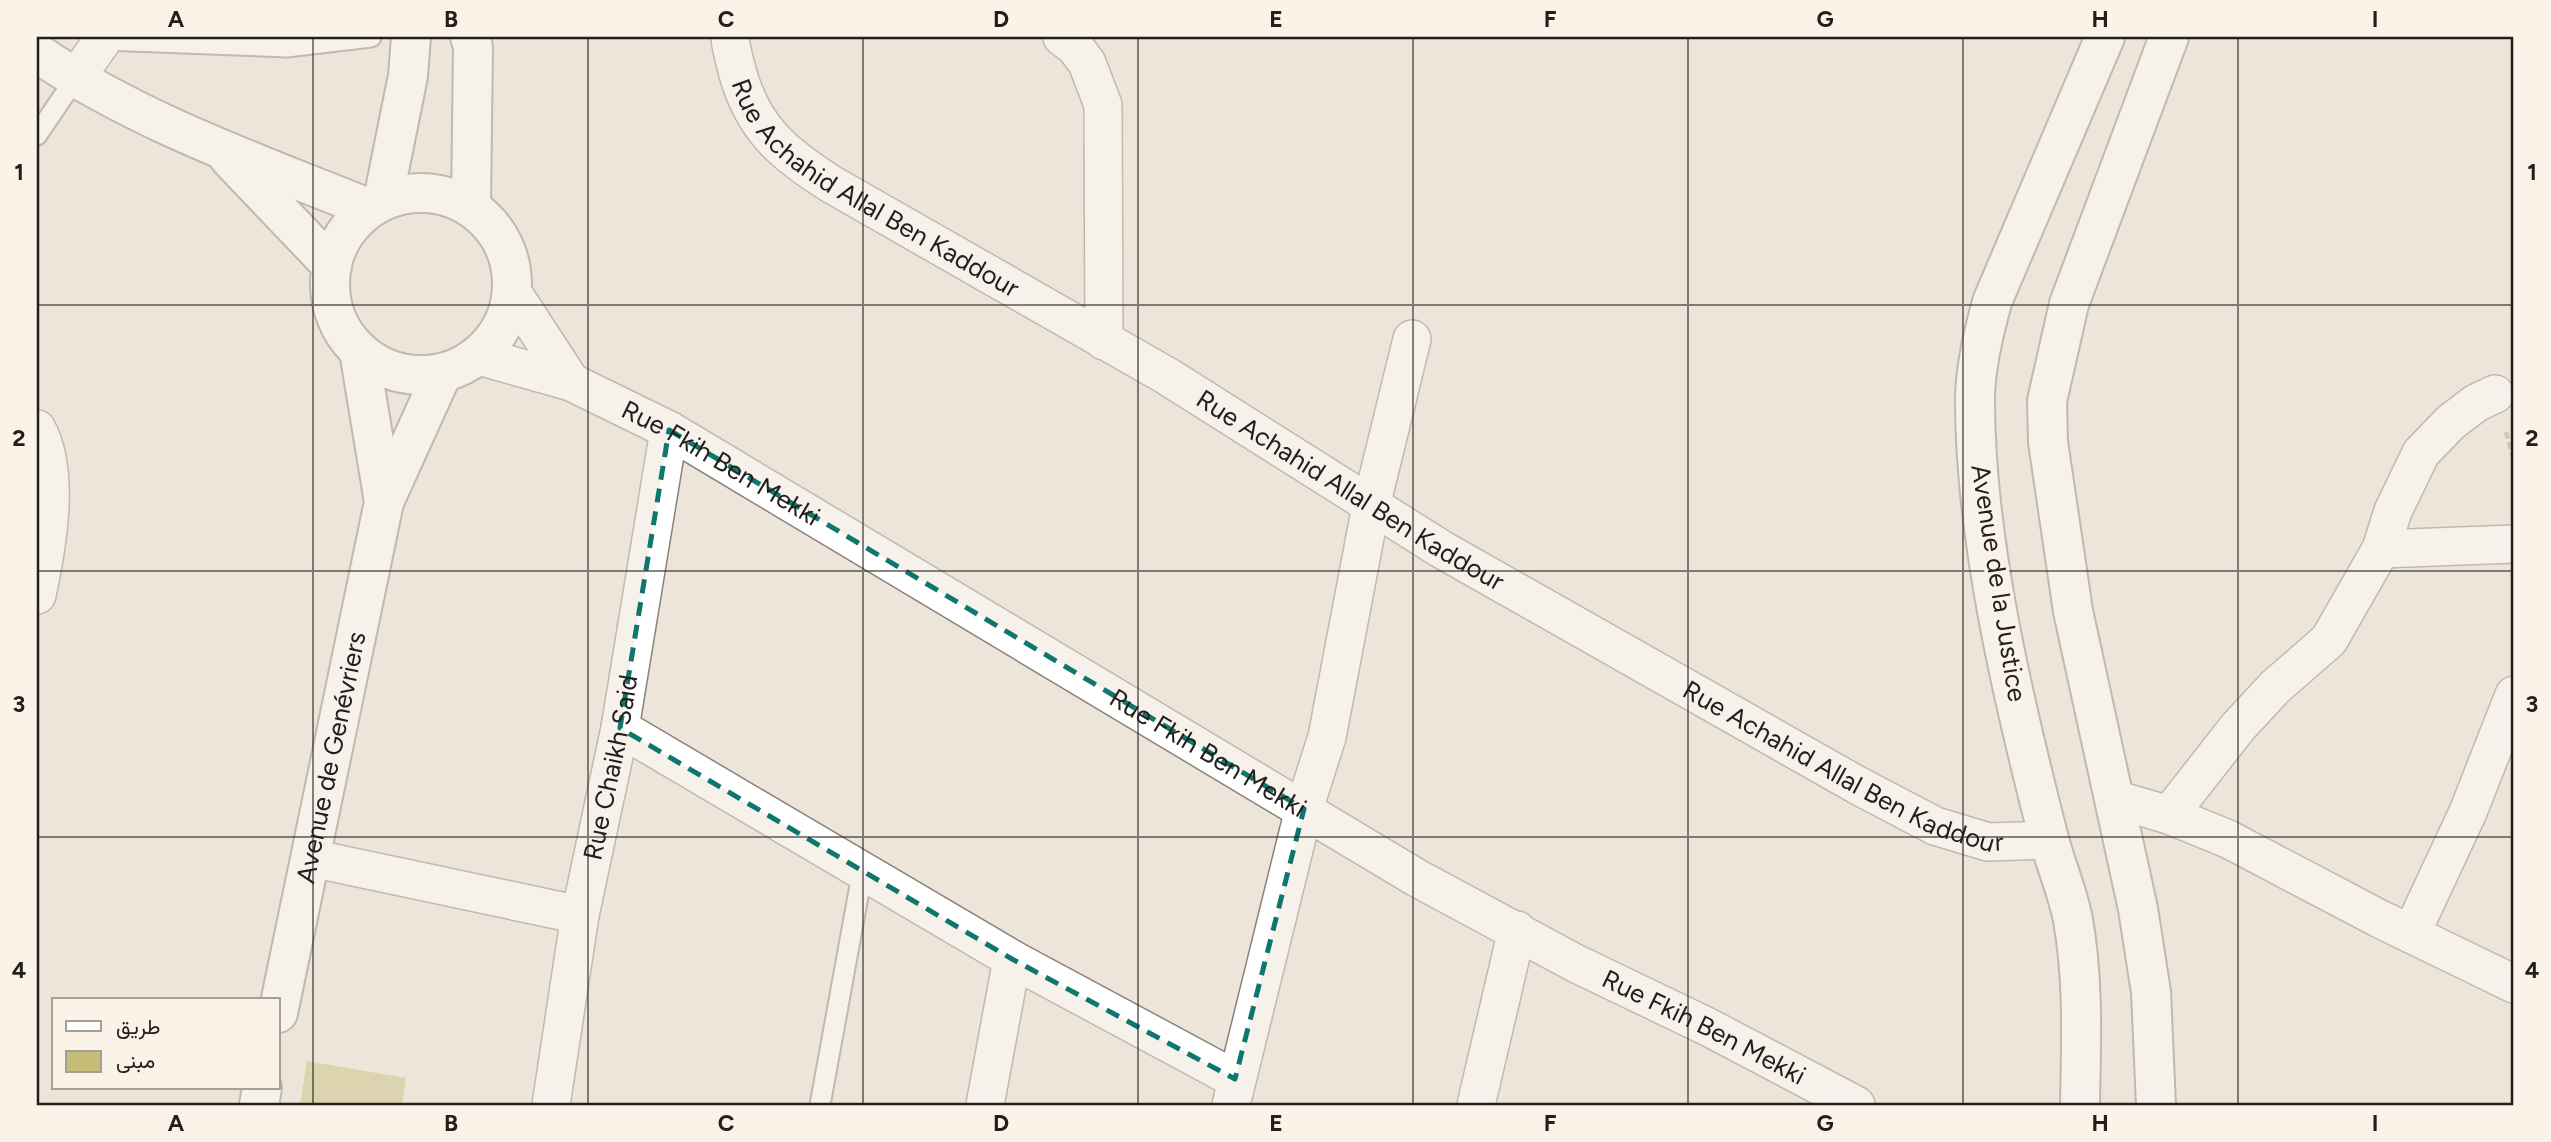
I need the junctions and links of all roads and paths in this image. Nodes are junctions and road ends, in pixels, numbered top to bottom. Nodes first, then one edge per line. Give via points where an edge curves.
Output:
1 (371, 37) edge
2 (411, 37) edge
3 (470, 37) edge
4 (730, 37) edge
5 (1062, 37) edge
6 (2105, 37) edge
7 (2169, 37) edge
8 (104, 38) edge
9 (37, 53) edge
10 (75, 79) junction
11 (37, 135) edge
12 (221, 149) junction
13 (375, 204) junction
14 (471, 206) junction
15 (331, 265) junction
16 (513, 293) junction
17 (1412, 339) dead end
18 (1104, 341) junction
19 (359, 351) junction
20 (479, 356) junction
21 (442, 374) junction
22 (571, 382) junction
23 (2495, 394) dead end
24 (37, 429) edge
25 (669, 430) junction
26 (384, 502) junction
27 (1371, 506) junction
28 (2514, 544) edge
29 (2381, 549) junction
30 (37, 595) edge
31 (2514, 695) edge
32 (620, 728) junction
33 (2114, 799) junction
34 (1304, 809) junction
35 (2169, 815) junction
36 (2049, 840) junction
37 (311, 858) junction
38 (863, 869) junction
39 (580, 915) junction
40 (1517, 930) junction
41 (2411, 934) junction
42 (1012, 959) junction
43 (2514, 984) edge
44 (280, 1004) edge
45 (1233, 1092) edge
46 (551, 1105) edge
47 (820, 1105) edge
48 (985, 1105) edge
49 (1476, 1105) edge
50 (1856, 1105) edge
51 (2080, 1105) edge
52 (2156, 1105) edge

1 - 8 lane via 287,47
2 - 13 street via 408,76
3 - 14 street
4 - 18 street, Rue Achahid Allal Ben Kaddour via 744,96 764,132 792,159
5 - 18 street via 1087,63 1103,105
6 - 36 street, Avenue de la Justice via 1992,302 1975,394 1989,555 2007,659
7 - 33 street via 2068,304 2047,401 2048,442 2073,611
8 - 10 street
9 - 10 street
10 - 11 lane
10 - 12 street
12 - 13 street
12 - 15 street
13 - 14 street via 412,192 443,194
13 - 15 street via 340,240
14 - 16 street via 496,229 510,260
15 - 19 street via 333,309
16 - 20 street via 507,317
16 - 22 street
17 - 27 street
18 - 27 street, Rue Achahid Allal Ben Kaddour
19 - 21 street via 383,368 412,375
19 - 26 street, Avenue de Genévriers
20 - 21 street
20 - 22 street, Rue Fkih Ben Mekki
21 - 26 street, Avenue de Genévriers
22 - 25 street, Rue Fkih Ben Mekki
23 - 29 street via 2451,422 2421,453 2393,511
24 - 30 street via 50,481 49,540
25 - 32 street, Rue Chaikh Said
25 - 34 street, Rue Fkih Ben Mekki
26 - 37 street, Avenue de Genévriers
27 - 34 street via 1327,737
27 - 36 street, Rue Achahid Allal Ben Kaddour via 1676,684 1935,826 1988,842
28 - 29 street
29 - 35 street via 2329,639 2238,727
31 - 41 street via 2473,799
32 - 38 street
32 - 39 street, Rue Chaikh Said
33 - 35 street
33 - 52 street via 2151,992
34 - 40 street, Rue Fkih Ben Mekki via 1417,878
34 - 45 street
35 - 41 street via 2228,839
36 - 51 street, Avenue de la Justice via 2073,918 2081,988
37 - 39 street
37 - 44 street, Avenue de Genévriers
38 - 42 street
38 - 47 lane
39 - 46 street, Rue Chaikh Said
40 - 49 street
40 - 50 street, Rue Fkih Ben Mekki
41 - 43 street
42 - 45 street
42 - 48 street

